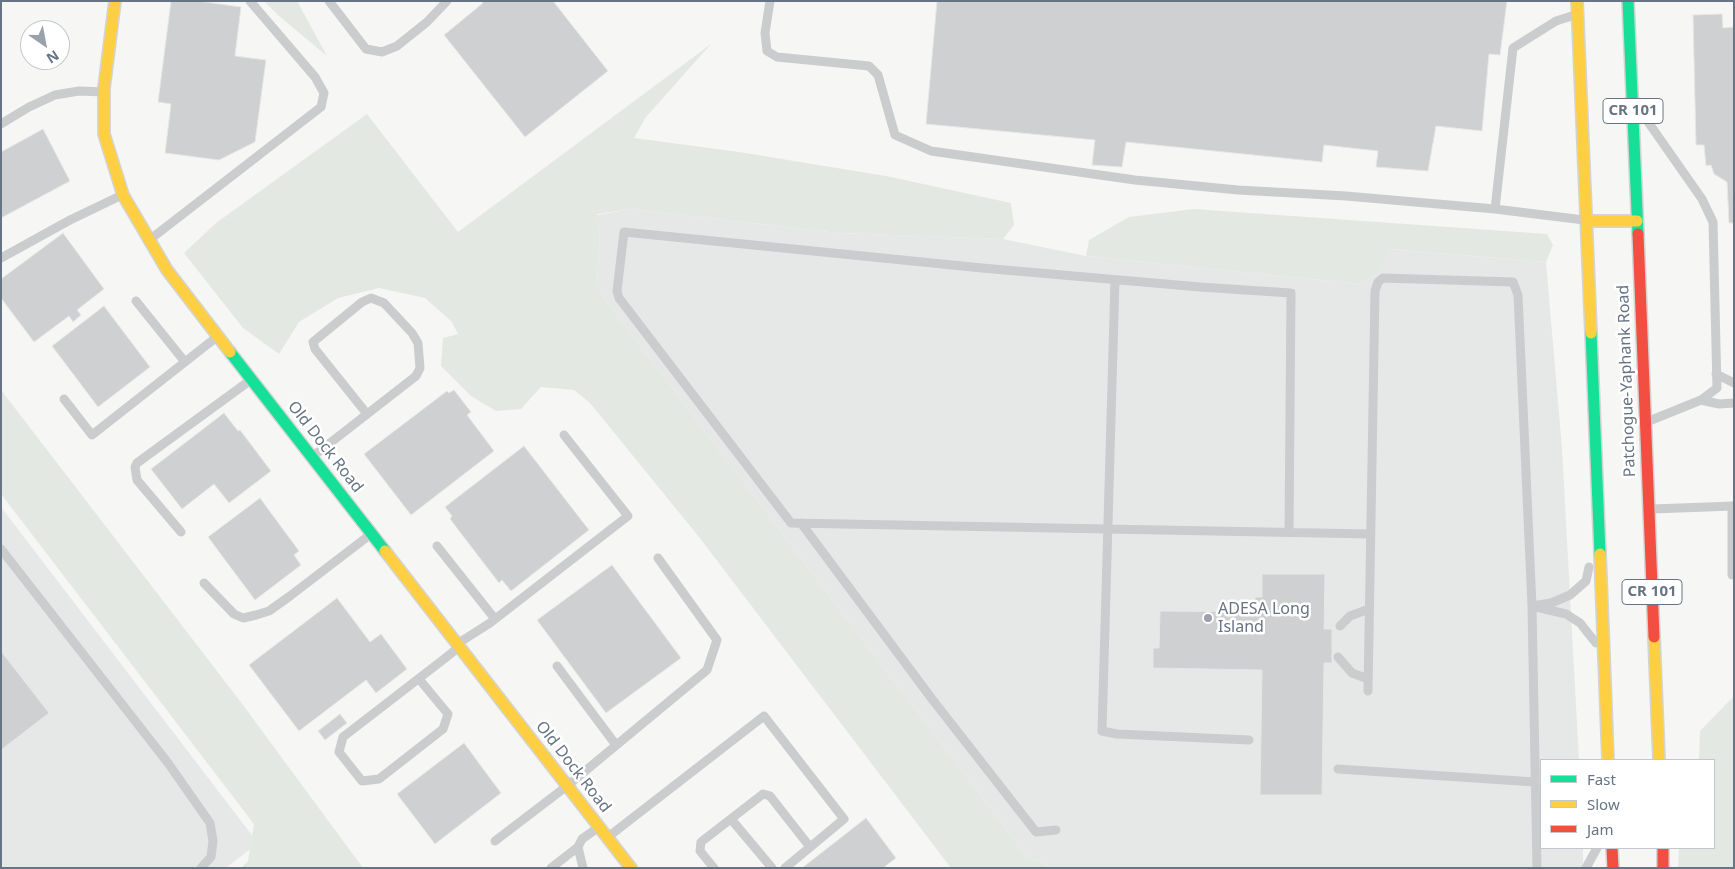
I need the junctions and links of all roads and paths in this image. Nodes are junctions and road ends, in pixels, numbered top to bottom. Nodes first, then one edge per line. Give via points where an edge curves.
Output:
1 (115, 1) edge
2 (250, 1) edge
3 (329, 1) edge
4 (447, 1) edge
5 (770, 1) edge
6 (1577, 1) edge
7 (1628, 1) edge
8 (1578, 14) junction
9 (104, 92) junction
10 (1632, 100) junction
11 (1, 124) edge
12 (123, 195) junction
13 (1495, 209) junction
14 (1587, 221) junction
15 (1638, 221) junction
16 (148, 241) junction
17 (1, 258) edge
18 (1115, 280) junction
19 (136, 301) dead end
20 (218, 336) junction
21 (185, 362) junction
22 (1716, 374) junction
23 (252, 379) junction
24 (1734, 383) edge
25 (64, 399) dead end
26 (1701, 400) junction
27 (1734, 402) edge
28 (367, 414) junction
29 (1645, 423) junction
30 (564, 435) dead end
31 (312, 457) junction
32 (1733, 506) edge
33 (1648, 509) junction
34 (1598, 522) junction
35 (801, 524) junction
36 (1108, 527) junction
37 (181, 532) dead end
38 (1289, 532) junction
39 (371, 534) junction
40 (1371, 534) junction
41 (437, 546) dead end
42 (1, 549) edge
43 (658, 558) dead end
44 (1732, 575) dead end
45 (204, 583) dead end
46 (1532, 606) junction
47 (1369, 608) junction
48 (495, 619) junction
49 (1340, 626) dead end
50 (458, 646) junction
51 (1603, 652) junction
52 (1338, 657) dead end
53 (557, 666) dead end
54 (419, 678) junction
55 (1368, 679) junction
56 (1368, 691) dead end
57 (1249, 740) dead end
58 (616, 746) junction
59 (1608, 759) edge
60 (1659, 759) edge
61 (1338, 769) dead end
62 (1535, 782) junction
63 (567, 786) junction
64 (731, 819) junction
65 (599, 827) junction
66 (1056, 830) dead end
67 (607, 838) junction
68 (495, 842) dead end
69 (578, 847) junction
70 (810, 847) junction
71 (1596, 849) edge
72 (1612, 849) edge
73 (1663, 849) edge
74 (201, 868) edge
75 (551, 868) edge
76 (583, 868) edge
77 (630, 868) edge
78 (714, 868) edge
79 (772, 868) edge
80 (785, 868) edge
81 (1538, 868) edge
82 (1586, 868) edge
83 (1612, 868) edge
84 (1663, 868) edge

1 - 9 main road, Old Dock Road
2 - 16 lane via 316,78 324,93 321,107
3 - 4 lane via 366,49 382,52 397,46
5 - 13 lane via 765,33 767,51 777,57 869,66 878,75 895,135 931,151 1135,180
6 - 8 main road, Patchogue-Yaphank Road / CR 101
7 - 10 main road, Patchogue-Yaphank Road / CR 101
8 - 13 lane via 1556,21 1513,48
8 - 14 main road, Patchogue-Yaphank Road / CR 101
9 - 11 lane via 78,91 55,95 29,106
9 - 12 main road, Old Dock Road via 104,134
10 - 15 main road, Patchogue-Yaphank Road / CR 101
10 - 22 lane via 1702,199 1712,222
12 - 16 main road, Old Dock Road
12 - 17 lane
13 - 14 lane
14 - 15 main road
14 - 34 main road, Patchogue-Yaphank Road / CR 101
15 - 29 main road, Patchogue-Yaphank Road / CR 101
16 - 20 main road, Old Dock Road
18 - 35 lane via 624,232 617,291 619,298 791,523
18 - 36 lane
18 - 38 lane via 1292,293
19 - 21 lane
20 - 21 lane
20 - 23 main road, Old Dock Road
21 - 25 lane via 92,435
22 - 24 lane
22 - 26 lane via 1717,388
23 - 31 main road, Old Dock Road
23 - 37 lane via 135,467 137,480
26 - 27 lane via 1719,404
26 - 29 lane
28 - 28 lane via 416,376 421,358 412,333 384,303 371,298 313,342 315,349
28 - 31 lane
29 - 33 main road, Patchogue-Yaphank Road / CR 101
30 - 48 lane via 628,516
31 - 39 main road, Old Dock Road
32 - 33 lane
32 - 44 lane
33 - 60 main road, Patchogue-Yaphank Road / CR 101
34 - 46 lane via 1586,581 1551,603
34 - 51 main road, Patchogue-Yaphank Road / CR 101
35 - 36 lane
35 - 66 lane via 1036,832
36 - 38 lane
36 - 57 lane via 1102,731
38 - 40 lane
39 - 45 lane via 290,596 256,615 243,618 234,614
39 - 50 main road, Old Dock Road
40 - 46 lane via 1375,291 1378,282 1383,278 1513,282 1518,296
40 - 47 lane
41 - 48 lane
42 - 74 lane via 168,763 210,823 211,856
43 - 58 lane via 717,640 707,670
46 - 51 lane via 1561,612 1576,620
46 - 62 lane
47 - 49 lane via 1350,616
47 - 55 lane
48 - 50 lane
50 - 54 lane
50 - 63 main road, Old Dock Road
51 - 59 main road, Patchogue-Yaphank Road / CR 101
52 - 55 lane via 1352,673
53 - 58 lane
54 - 54 lane via 343,738 339,752 362,781 379,779 443,729 448,714
55 - 56 lane
58 - 63 lane
61 - 62 lane
62 - 81 lane
63 - 65 main road, Old Dock Road
63 - 68 lane
64 - 70 lane via 762,794 770,796
64 - 78 lane via 701,842 700,851
64 - 79 lane
65 - 67 main road, Old Dock Road
65 - 69 lane via 582,839
67 - 70 lane via 764,716 844,819
67 - 77 main road, Old Dock Road
69 - 75 lane
69 - 76 lane
70 - 80 lane
71 - 82 lane
72 - 83 main road
73 - 84 main road

